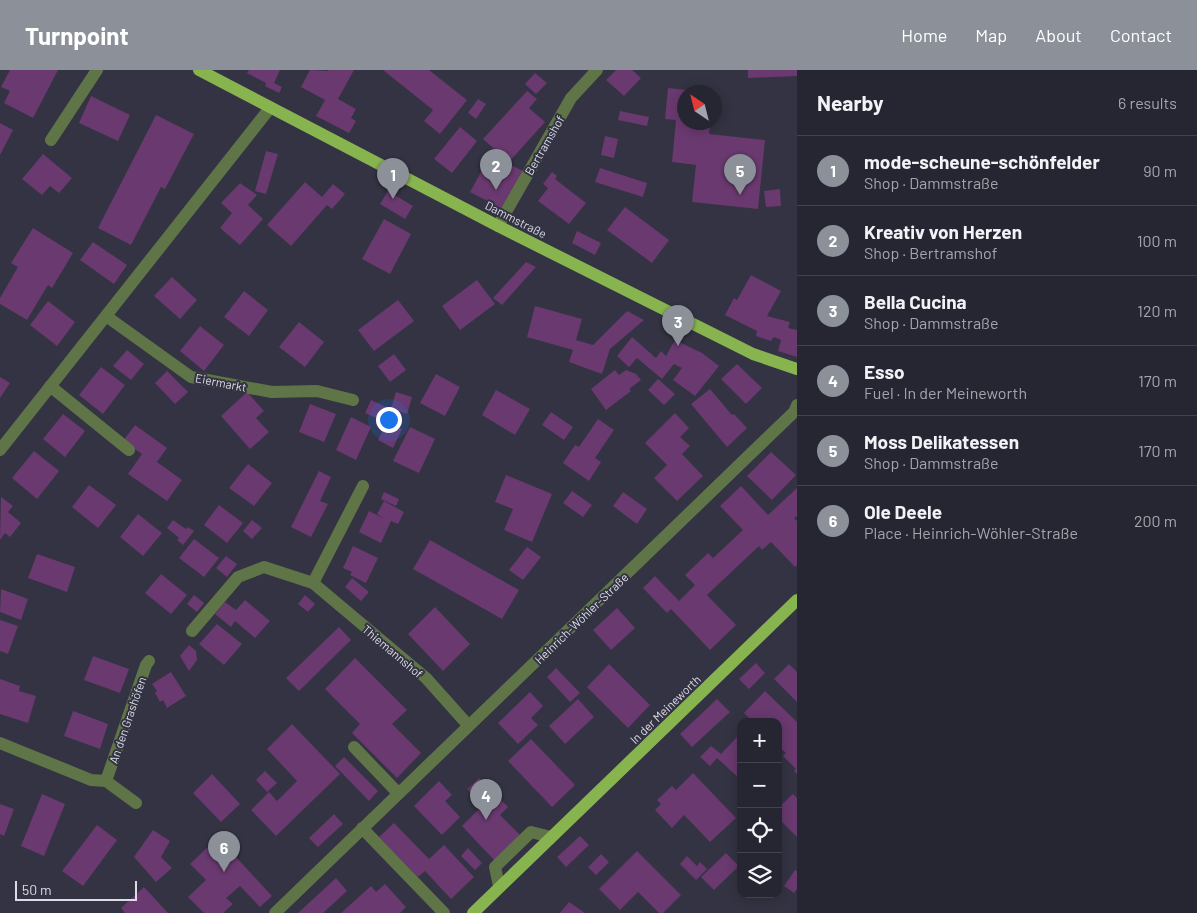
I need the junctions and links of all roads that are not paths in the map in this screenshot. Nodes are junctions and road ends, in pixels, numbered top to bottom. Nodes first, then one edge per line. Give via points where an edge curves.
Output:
1 (97, 70) edge
2 (200, 70) edge
3 (597, 70) edge
4 (270, 108) junction
5 (51, 140) dead end
6 (498, 226) junction
7 (106, 316) junction
8 (797, 369) edge
9 (50, 386) junction
10 (353, 400) dead end
11 (797, 405) edge
12 (0, 450) edge
13 (129, 450) dead end
14 (363, 486) dead end
15 (312, 583) junction
16 (797, 600) edge
17 (192, 631) dead end
18 (149, 661) dead end
19 (468, 725) junction
20 (0, 744) edge
21 (354, 747) dead end
22 (106, 781) junction
23 (398, 793) junction
24 (136, 802) dead end
25 (362, 828) junction
26 (275, 913) edge
27 (444, 913) edge
28 (473, 913) edge

1 - 5 street
2 - 4 main road, Dammstraße
3 - 6 street, Bertramshof via 571,98
4 - 6 main road, Dammstraße
4 - 7 street
6 - 8 main road, Dammstraße via 753,354
7 - 9 street
7 - 10 street, Eiermarkt via 191,377 272,392 317,391
9 - 12 street
9 - 13 street
11 - 19 street, Heinrich-Wöhler-Straße via 794,412
14 - 15 street
15 - 17 street, Thiemannshof via 264,566 238,577
15 - 19 street, Thiemannshof via 426,678
16 - 28 main road, In der Meineworth
18 - 22 street, An den Grashöfen
19 - 23 street, Heinrich-Wöhler-Straße
20 - 22 street via 91,780
21 - 23 street
22 - 24 street
23 - 25 street, Heinrich-Wöhler-Straße
25 - 26 street, Heinrich-Wöhler-Straße
25 - 27 street

